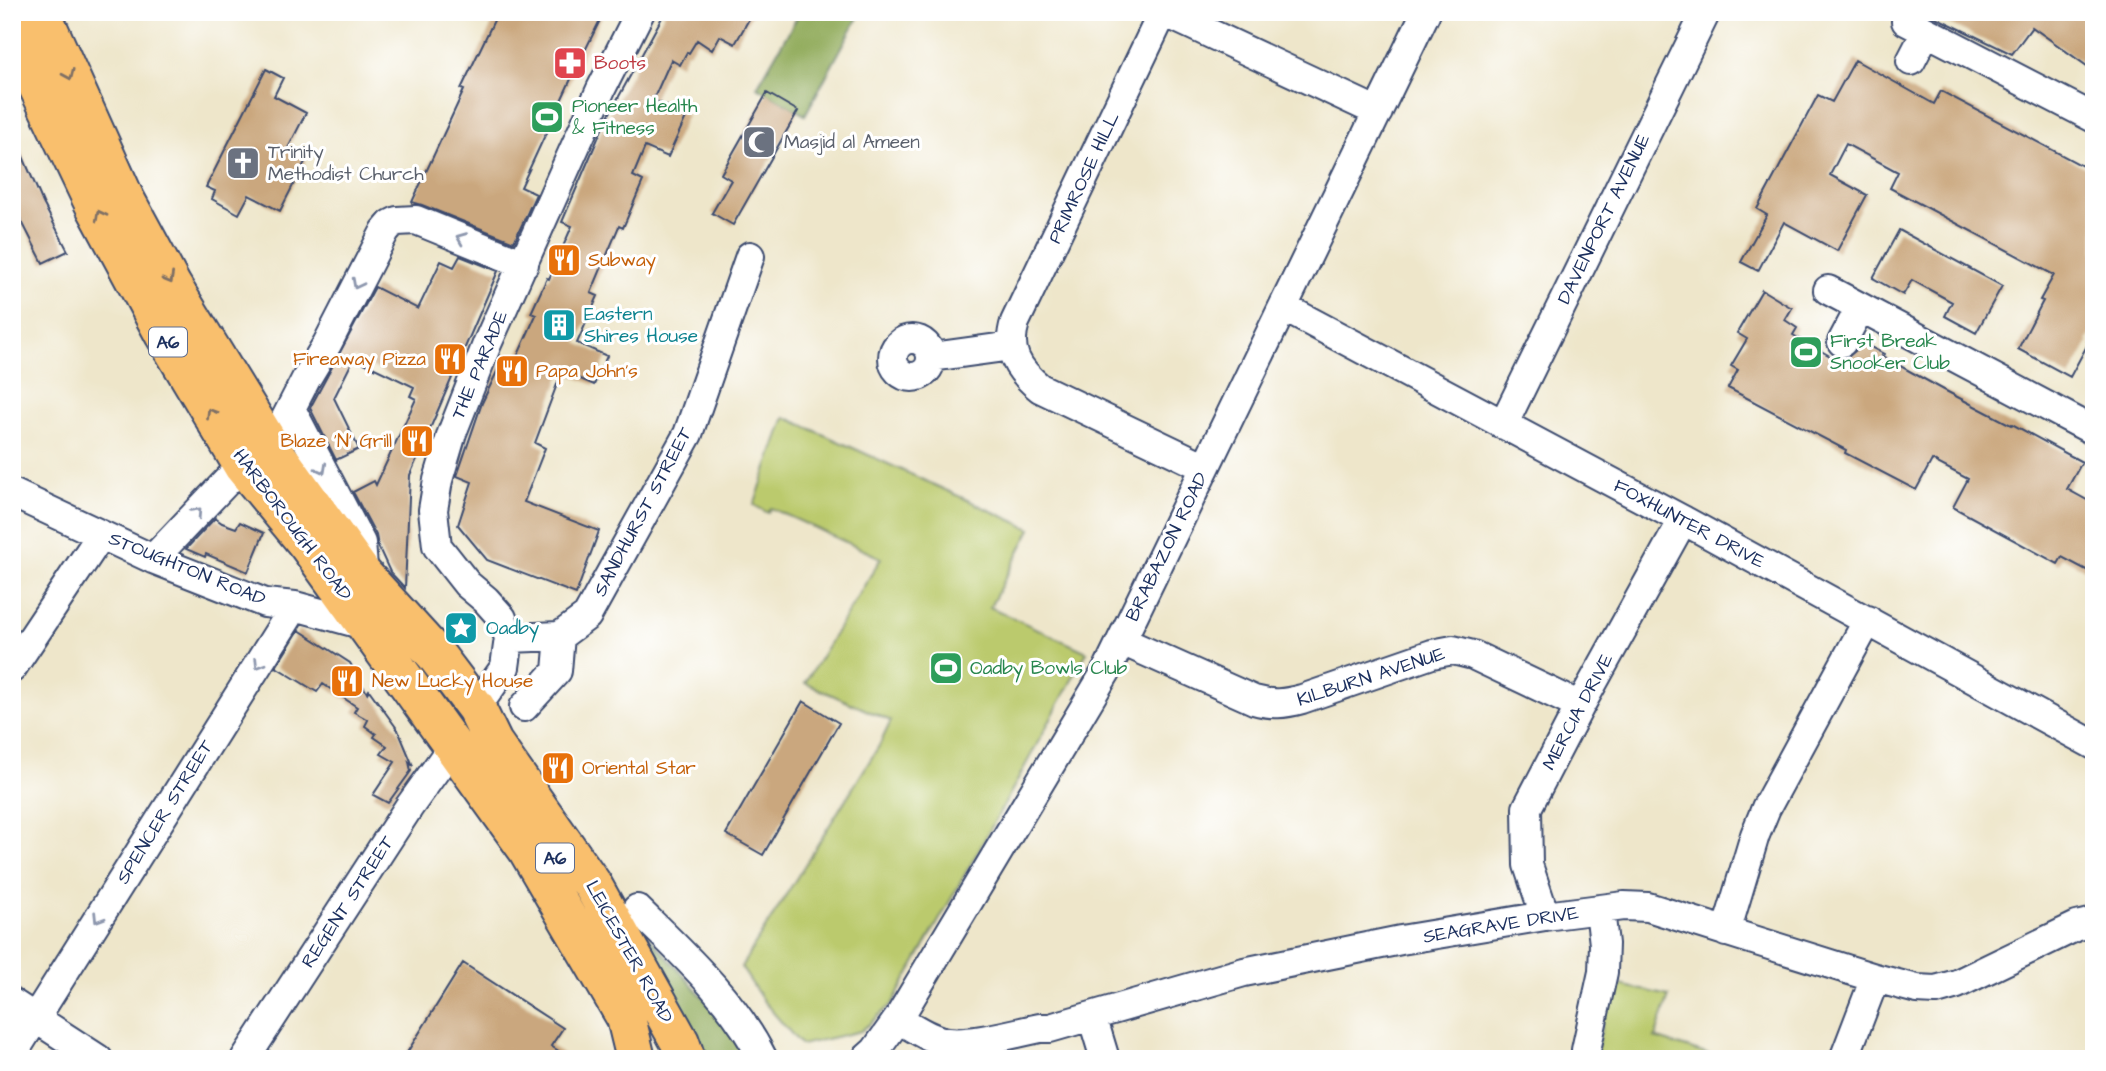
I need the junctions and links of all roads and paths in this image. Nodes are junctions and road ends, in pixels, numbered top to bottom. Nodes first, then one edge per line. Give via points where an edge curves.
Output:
1 (41, 12) edge
2 (640, 12) edge
3 (1163, 12) edge
4 (1426, 12) edge
5 (1706, 12) edge
6 (12, 32) edge
7 (1912, 61) dead end
8 (1378, 112) junction
9 (2094, 118) edge
10 (750, 256) dead end
11 (524, 264) junction
12 (1828, 290) dead end
13 (1283, 307) junction
14 (1860, 307) junction
15 (1842, 342) dead end
16 (1012, 346) junction
17 (932, 357) dead end
18 (291, 409) junction
19 (2091, 424) edge
20 (1503, 425) junction
21 (257, 457) junction
22 (1206, 467) junction
23 (12, 493) edge
24 (1683, 520) junction
25 (101, 535) junction
26 (153, 559) junction
27 (363, 575) junction
28 (295, 606) junction
29 (1868, 620) junction
30 (368, 626) junction
31 (560, 636) junction
32 (509, 638) junction
33 (1122, 641) junction
34 (12, 668) edge
35 (1580, 706) junction
36 (524, 707) dead end
37 (475, 708) junction
38 (2094, 745) edge
39 (452, 747) junction
40 (592, 884) junction
41 (637, 909) dead end
42 (1600, 910) junction
43 (1545, 916) junction
44 (2094, 922) edge
45 (1726, 932) junction
46 (1875, 978) junction
47 (24, 1010) edge
48 (1092, 1016) junction
49 (626, 1018) junction
50 (898, 1019) junction
51 (12, 1055) edge
52 (98, 1059) edge
53 (245, 1059) edge
54 (636, 1059) edge
55 (664, 1059) edge
56 (686, 1059) edge
57 (763, 1059) edge
58 (866, 1059) edge
59 (1105, 1059) edge
60 (1586, 1059) edge
61 (1844, 1059) edge

1 -> 21 highway, HARBOROUGH ROAD / A6 via 125,199
2 - 11 street, THE PARADE
3 - 8 street
3 - 16 street, PRIMROSE HILL via 1016,321
4 - 8 street, BRABAZON ROAD
5 - 20 street, DAVENPORT AVENUE
21 -> 6 highway, HARBOROUGH ROAD / A6 via 164,334 95,206
7 - 9 street via 1916,27
8 - 13 street, BRABAZON ROAD
10 - 31 street, SANDHURST STREET via 688,433 587,616
11 -> 18 street via 416,220 391,224
11 - 32 street, THE PARADE via 452,433 433,510 437,546 502,618
12 - 14 street
13 - 20 street, FOXHUNTER DRIVE
13 - 22 street, BRABAZON ROAD
14 - 15 street
14 - 19 street
16 - 17 street
16 - 22 street via 1025,375 1040,387
18 - 21 street
18 -> 27 street via 361,543
20 - 24 street, FOXHUNTER DRIVE
26 -> 21 street via 231,477
21 - 27 highway, HARBOROUGH ROAD / A6
21 - 30 highway, HARBOROUGH ROAD / A6 via 308,545
22 - 33 street, BRABAZON ROAD
23 - 25 street, STOUGHTON ROAD
24 - 29 street, FOXHUNTER DRIVE
24 - 35 street, MERCIA DRIVE
25 - 26 street, STOUGHTON ROAD
25 - 34 street
26 - 28 street, STOUGHTON ROAD via 265,603
27 - 37 highway, HARBOROUGH ROAD / A6 via 435,654
27 - 39 highway, A6 via 365,598 453,712
28 - 30 street, STOUGHTON ROAD
28 -> 47 street, SPENCER STREET
29 - 38 street, FOXHUNTER DRIVE
29 - 45 street via 1766,808
30 - 39 highway, HARBOROUGH ROAD / A6
31 - 32 street
31 - 36 street via 557,671
32 - 37 street via 505,667
33 - 35 street, KILBURN AVENUE via 1269,704 1286,704 1453,650
33 - 50 street, BRABAZON ROAD
35 - 43 street, MERCIA DRIVE via 1527,808 1528,865
37 - 39 highway
37 - 40 highway, LEICESTER ROAD / A6 via 493,743
37 - 49 highway, A6 via 473,744 578,891
39 - 49 highway, LEICESTER ROAD / A6 via 527,849
39 - 53 street, REGENT STREET
40 - 55 highway, A6
40 - 56 highway, LEICESTER ROAD / A6
41 - 57 street via 718,991
42 - 43 street, SEAGRAVE DRIVE
42 - 45 street, SEAGRAVE DRIVE via 1648,907
42 - 60 street via 1603,972
43 - 48 street, SEAGRAVE DRIVE via 1244,972
44 - 46 street, SEAGRAVE DRIVE via 1936,990
45 - 46 street, SEAGRAVE DRIVE
46 - 61 street
47 - 51 street, SPENCER STREET
47 - 52 street
48 - 50 street, SEAGRAVE DRIVE via 1050,1028 947,1042
48 - 59 street
49 - 54 highway, LEICESTER ROAD / A6
50 - 58 street, BRABAZON ROAD

